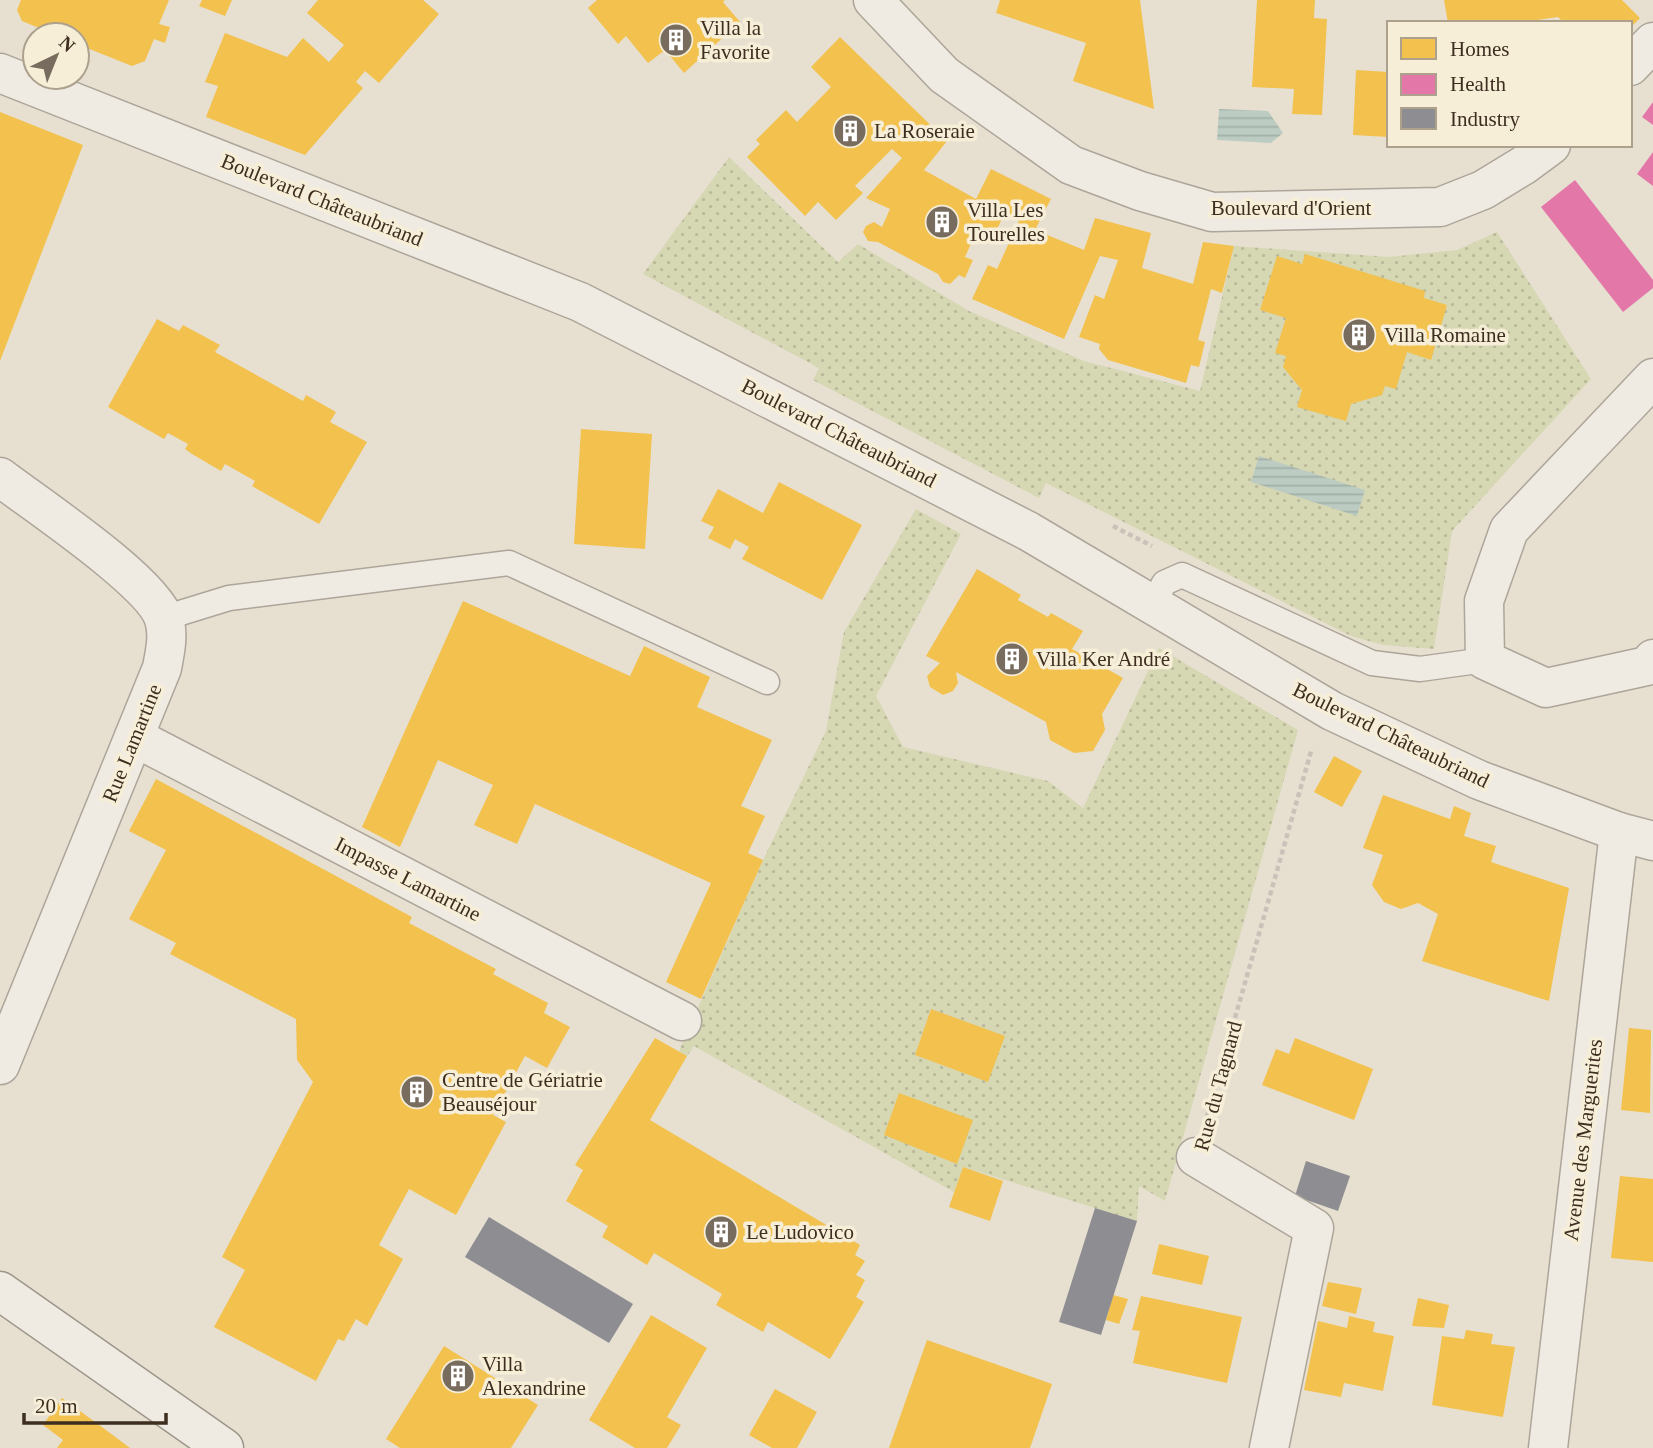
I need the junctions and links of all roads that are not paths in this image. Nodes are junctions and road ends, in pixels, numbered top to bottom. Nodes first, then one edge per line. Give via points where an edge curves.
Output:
1 (873, 0) edge
2 (1653, 42) edge
3 (1632, 64) edge
4 (0, 73) edge
5 (1547, 147) edge
6 (1653, 378) edge
7 (0, 477) edge
8 (1153, 606) junction
9 (164, 618) junction
10 (1653, 659) edge
11 (1485, 660) junction
12 (767, 682) dead end
13 (134, 737) junction
14 (1636, 836) edge
15 (681, 1021) dead end
16 (0, 1065) edge
17 (1196, 1157) road end
18 (0, 1291) edge
19 (224, 1448) edge
20 (1269, 1448) edge
21 (1548, 1448) edge

1 - 5 street, Boulevard d'Orient via 944,75 1071,165 1212,212 1440,207 1483,190
2 - 3 street
4 - 8 street, Boulevard Châteaubriand via 580,302 1028,531
6 - 11 street via 1509,530 1484,601
7 - 9 street via 118,568 144,591
8 - 11 lane via 1164,583 1182,575 1372,663 1420,669
8 - 14 street, Boulevard Châteaubriand via 1332,712 1479,780
9 - 12 lane via 229,598 509,563
9 - 13 street, Rue Lamartine via 162,668
10 - 11 street via 1647,666 1546,688
13 - 15 street, Impasse Lamartine
13 - 16 street, Rue Lamartine
14 - 21 street, Avenue des Marguerites
17 - 20 street, Rue du Tagnard via 1314,1228
18 - 19 street

